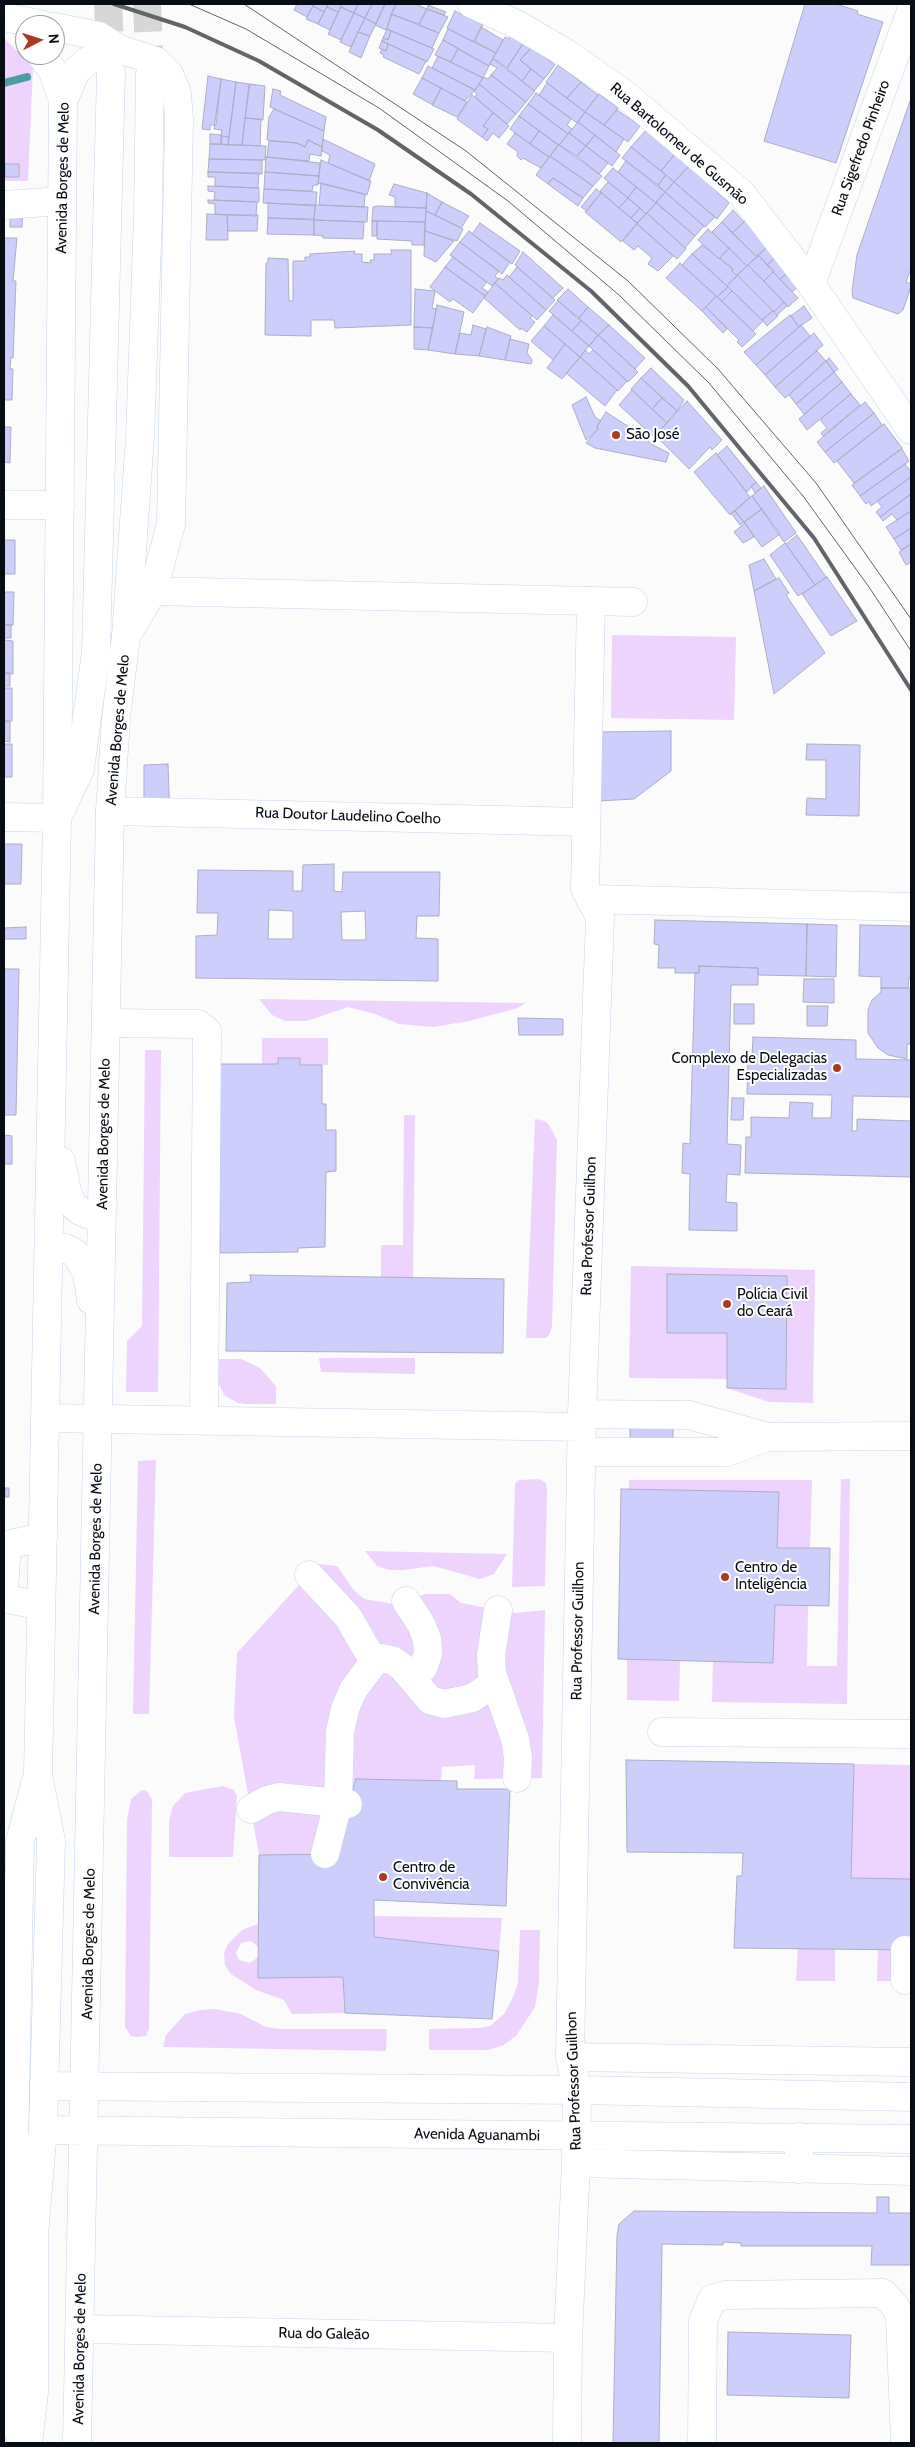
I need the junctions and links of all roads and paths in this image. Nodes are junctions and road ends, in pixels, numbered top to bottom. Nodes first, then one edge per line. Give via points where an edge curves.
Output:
1 (472, 4) edge
2 (911, 11) edge
3 (4, 22) edge
4 (15, 30) edge
5 (65, 31) edge
6 (106, 48) junction
7 (48, 65) edge
8 (150, 74) tunnel mouth
9 (63, 101) junction
10 (62, 201) junction
11 (4, 205) edge
12 (811, 284) junction
13 (911, 430) edge
14 (60, 504) junction
15 (4, 505) edge
16 (153, 591) junction
17 (591, 601) junction
18 (633, 602) dead end
19 (126, 636) junction
20 (110, 811) junction
21 (4, 817) edge
22 (57, 818) junction
23 (585, 822) junction
24 (590, 899) junction
25 (911, 907) edge
26 (106, 1023) junction
27 (51, 1110) junction
28 (103, 1204) junction
29 (49, 1250) junction
30 (100, 1358) junction
31 (45, 1418) junction
32 (98, 1420) junction
33 (204, 1421) junction
34 (582, 1431) junction
35 (911, 1436) edge
36 (768, 1437) junction
37 (42, 1537) junction
38 (308, 1576) dead end
39 (406, 1601) dead end
40 (41, 1606) junction
41 (498, 1610) dead end
42 (374, 1662) junction
43 (412, 1678) junction
44 (495, 1684) junction
45 (662, 1732) dead end
46 (911, 1734) edge
47 (38, 1775) junction
48 (517, 1778) dead end
49 (343, 1804) junction
50 (251, 1810) dead end
51 (325, 1854) dead end
52 (905, 1950) dead end
53 (905, 1980) dead end
54 (570, 2056) junction
55 (911, 2062) edge
56 (44, 2086) junction
57 (86, 2086) junction
58 (577, 2090) junction
59 (911, 2097) edge
60 (43, 2130) junction
61 (85, 2131) junction
62 (576, 2136) junction
63 (800, 2137) junction
64 (911, 2139) edge
65 (576, 2163) junction
66 (799, 2169) junction
67 (911, 2171) edge
68 (80, 2329) junction
69 (568, 2338) junction
70 (20, 2443) edge
71 (28, 2443) edge
72 (77, 2443) edge
73 (566, 2443) edge
74 (702, 2443) edge
75 (906, 2443) edge

1 - 12 main road, Rua Bartolomeu de Gusmão via 518,25 566,53 623,93 742,194
2 - 12 main road, Rua Sigefredo Pinheiro
3 - 4 main road
5 - 6 main road
6 - 9 main road, Avenida Borges de Melo via 76,71
6 - 16 main road, Avenida Borges de Melo via 156,61 169,74 177,93 171,524
6 - 22 main road, Avenida Borges de Melo via 96,652 80,769
7 - 9 main road
8 - 19 main road, Avenida Borges de Melo via 140,437
9 - 10 main road, Avenida Borges de Melo
10 - 11 main road
10 - 14 main road, Avenida Borges de Melo
12 - 13 main road, Rua Bartolomeu de Gusmão
14 - 15 main road
14 - 22 main road, Avenida Borges de Melo
16 - 17 main road
16 - 19 main road, Avenida Borges de Melo
17 - 18 main road
17 - 23 main road, Rua Professor Guilhon
19 - 20 main road, Avenida Borges de Melo
20 - 23 main road, Rua Doutor Laudelino Coelho
20 - 26 main road, Avenida Borges de Melo
21 - 22 main road
22 - 27 main road, Avenida Borges de Melo
23 - 24 main road, Rua Professor Guilhon via 585,889
24 - 25 main road
24 - 34 main road, Rua Professor Guilhon via 600,917
26 - 28 main road, Avenida Borges de Melo
26 - 33 main road via 198,1024 207,1031
27 - 28 main road via 72,1204 90,1215
27 - 29 main road, Avenida Borges de Melo
28 - 30 main road, Avenida Borges de Melo
29 - 30 main road via 70,1250 83,1264
29 - 31 main road, Avenida Borges de Melo
30 - 32 main road, Avenida Borges de Melo
31 - 32 main road
31 - 37 main road, Avenida Borges de Melo
32 - 33 main road
32 - 57 main road, Avenida Borges de Melo
33 - 34 main road
34 - 36 main road via 727,1452
34 - 36 main road via 689,1415
34 - 54 main road, Rua Professor Guilhon
35 - 36 main road
37 - 40 main road, Avenida Borges de Melo
37 - 40 main road via 11,1544 7,1548 4,1588 8,1599
38 - 42 main road via 348,1616
39 - 43 main road via 427,1639 428,1654 423,1668
40 - 47 main road, Avenida Borges de Melo
41 - 44 main road via 491,1655
42 - 43 main road via 381,1658 392,1660
42 - 49 main road via 353,1690 345,1709 340,1732
43 - 44 main road via 430,1700 444,1704 472,1698
44 - 48 main road via 515,1739
45 - 46 main road
47 - 56 main road, Avenida Borges de Melo via 51,1841
47 - 70 main road, Avenida Borges de Melo via 20,1841 11,2305 14,2392
49 - 50 main road via 279,1797
49 - 51 main road
52 - 53 main road
54 - 55 main road
54 - 58 main road, Rua Professor Guilhon
56 - 57 main road
56 - 60 main road, Avenida Borges de Melo
57 - 58 main road
57 - 61 main road, Avenida Borges de Melo
58 - 59 main road
58 - 62 main road, Rua Professor Guilhon
60 - 61 main road, Avenida Aguanambi
60 - 71 main road, Avenida Borges de Melo via 34,2235 34,2393
61 - 62 main road, Avenida Aguanambi
61 - 68 main road, Avenida Borges de Melo
62 - 63 main road, Avenida Aguanambi
62 - 65 main road, Rua Professor Guilhon
63 - 64 main road, Avenida Aguanambi
63 - 66 main road
65 - 66 main road
65 - 69 main road, Rua Professor Guilhon
66 - 67 main road
68 - 69 main road, Rua do Galeão
68 - 72 main road, Avenida Borges de Melo
69 - 73 main road, Rua Professor Guilhon
74 - 75 main road via 703,2321 712,2298 725,2295 883,2293 896,2306 900,2317

